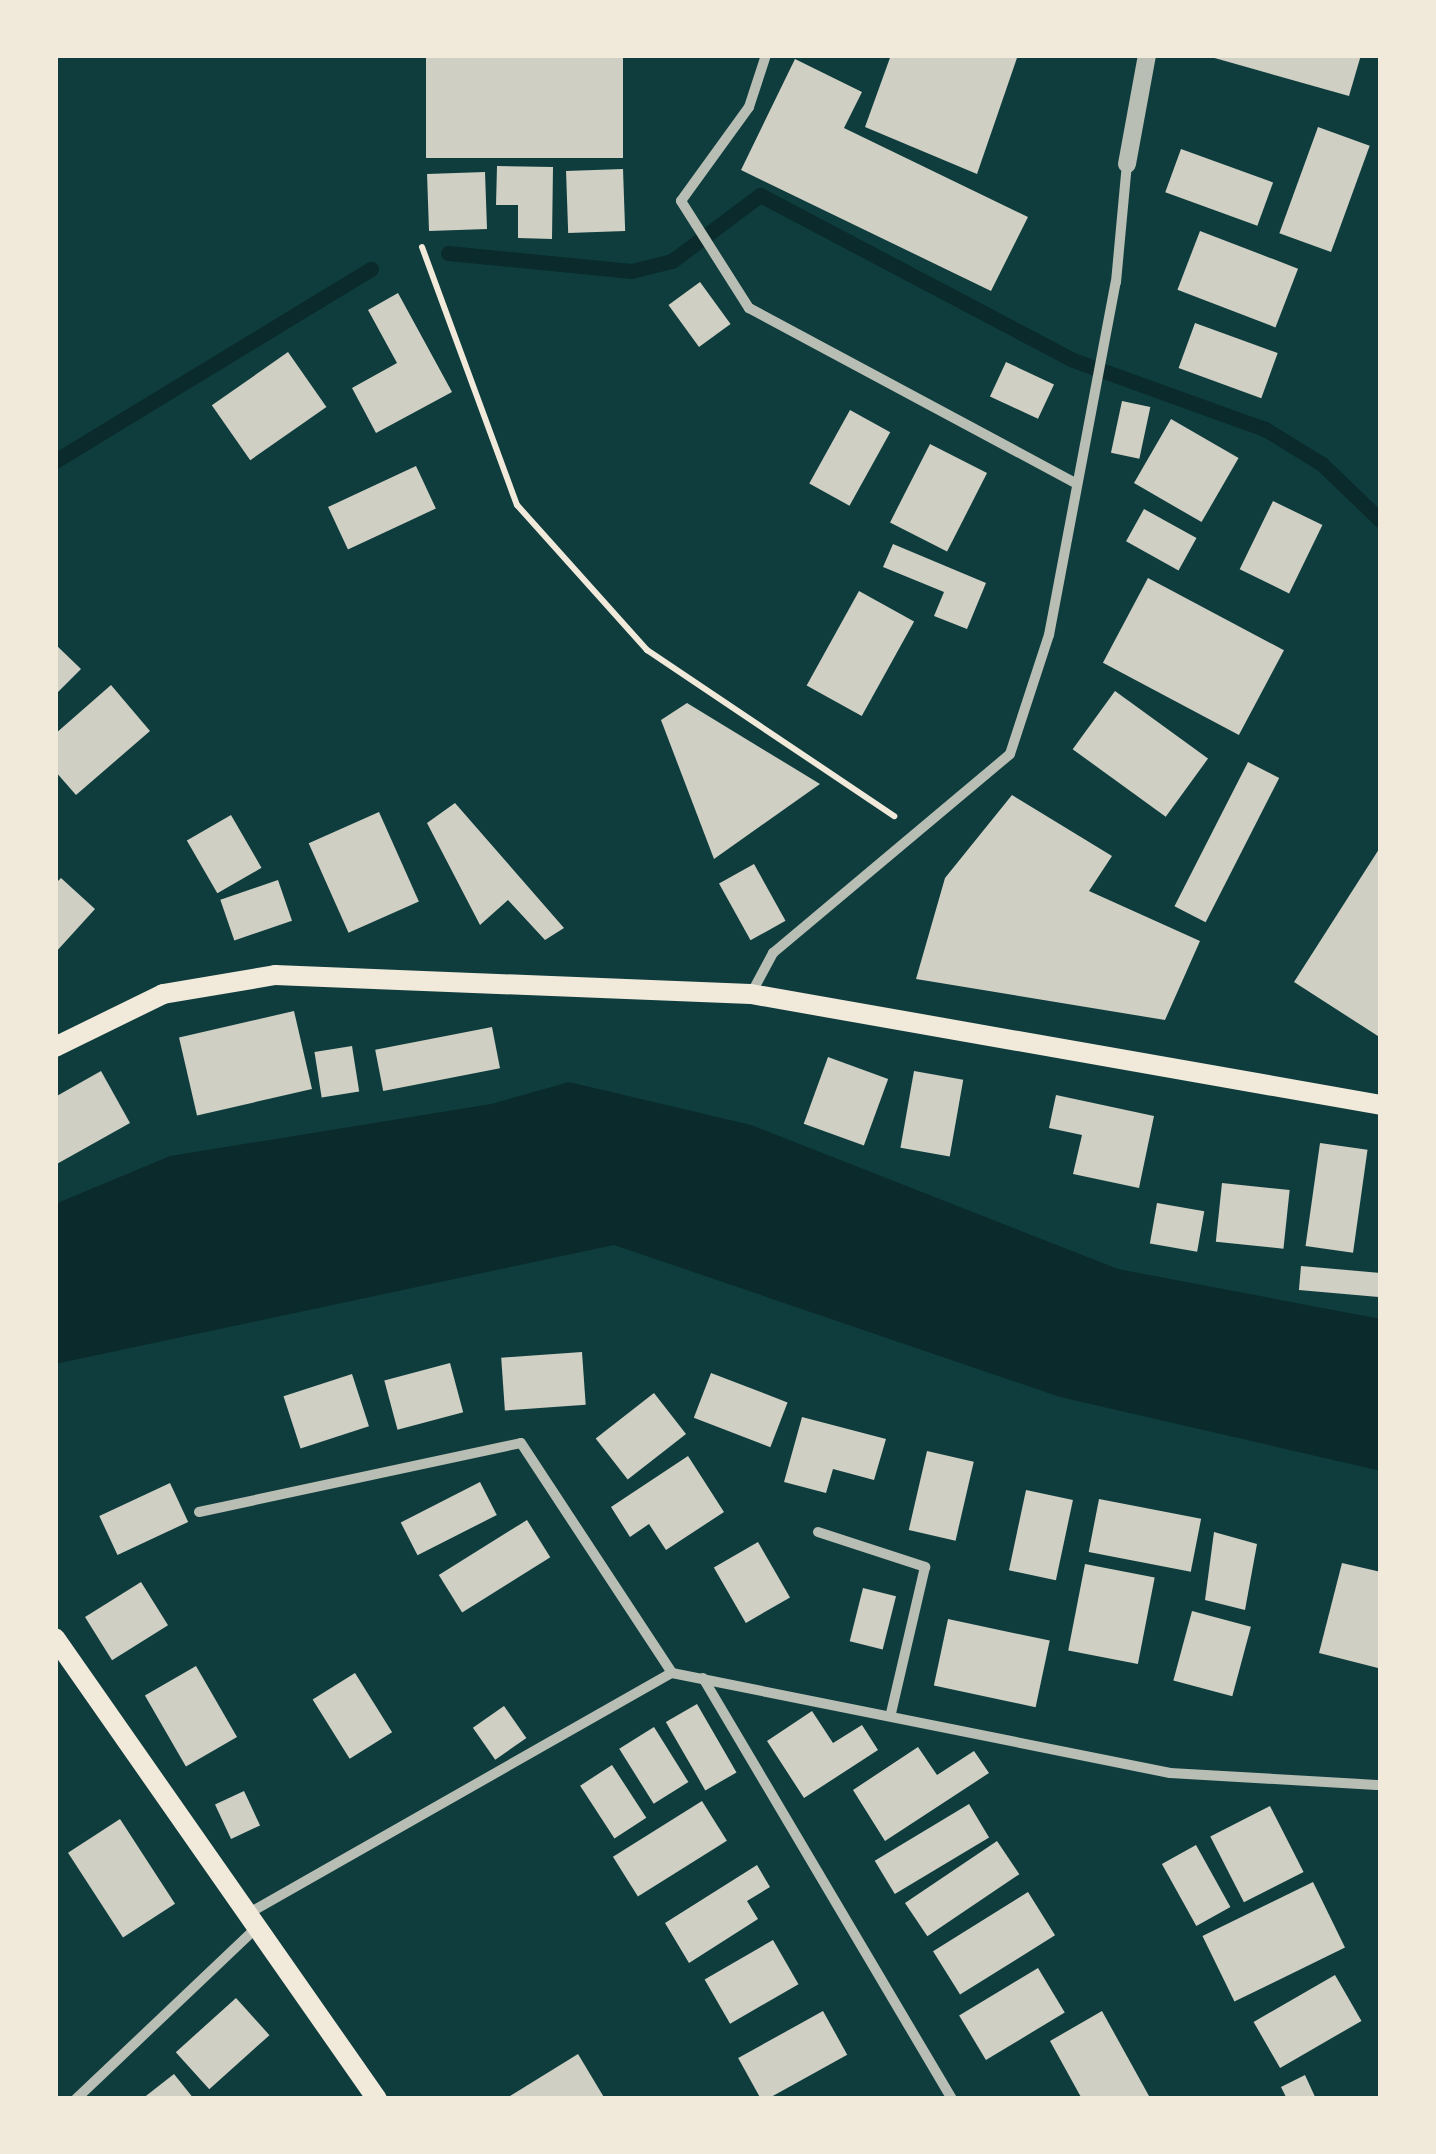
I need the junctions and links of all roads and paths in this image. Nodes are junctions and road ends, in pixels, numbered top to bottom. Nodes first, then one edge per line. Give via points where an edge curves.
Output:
1 (766, 55) edge
2 (1147, 55) edge
3 (1126, 164) joint
4 (422, 247) dead end
5 (1076, 483) junction
6 (920, 833) junction
7 (752, 994) junction
8 (55, 1046) edge
9 (1381, 1105) edge
10 (199, 1512) dead end
11 (818, 1532) dead end
12 (55, 1638) edge
13 (672, 1673) junction
14 (703, 1678) junction
15 (891, 1714) junction
16 (1381, 1785) edge
17 (253, 1920) junction
18 (76, 2099) edge
19 (377, 2099) edge
20 (952, 2099) edge

1 - 5 street via 749,107 681,201 712,254 769,323
2 - 3 street
3 - 5 street
4 - 6 path via 517,505 647,650
5 - 6 street via 1049,635 1010,754
6 - 7 street via 772,953
7 - 8 main road via 274,975 163,994
7 - 9 main road
10 - 13 street via 521,1443
11 - 15 street via 924,1567
12 - 17 main road
13 - 14 street
13 - 17 street
14 - 15 street
14 - 20 street
15 - 16 street via 1170,1773
17 - 18 street
17 - 19 main road

